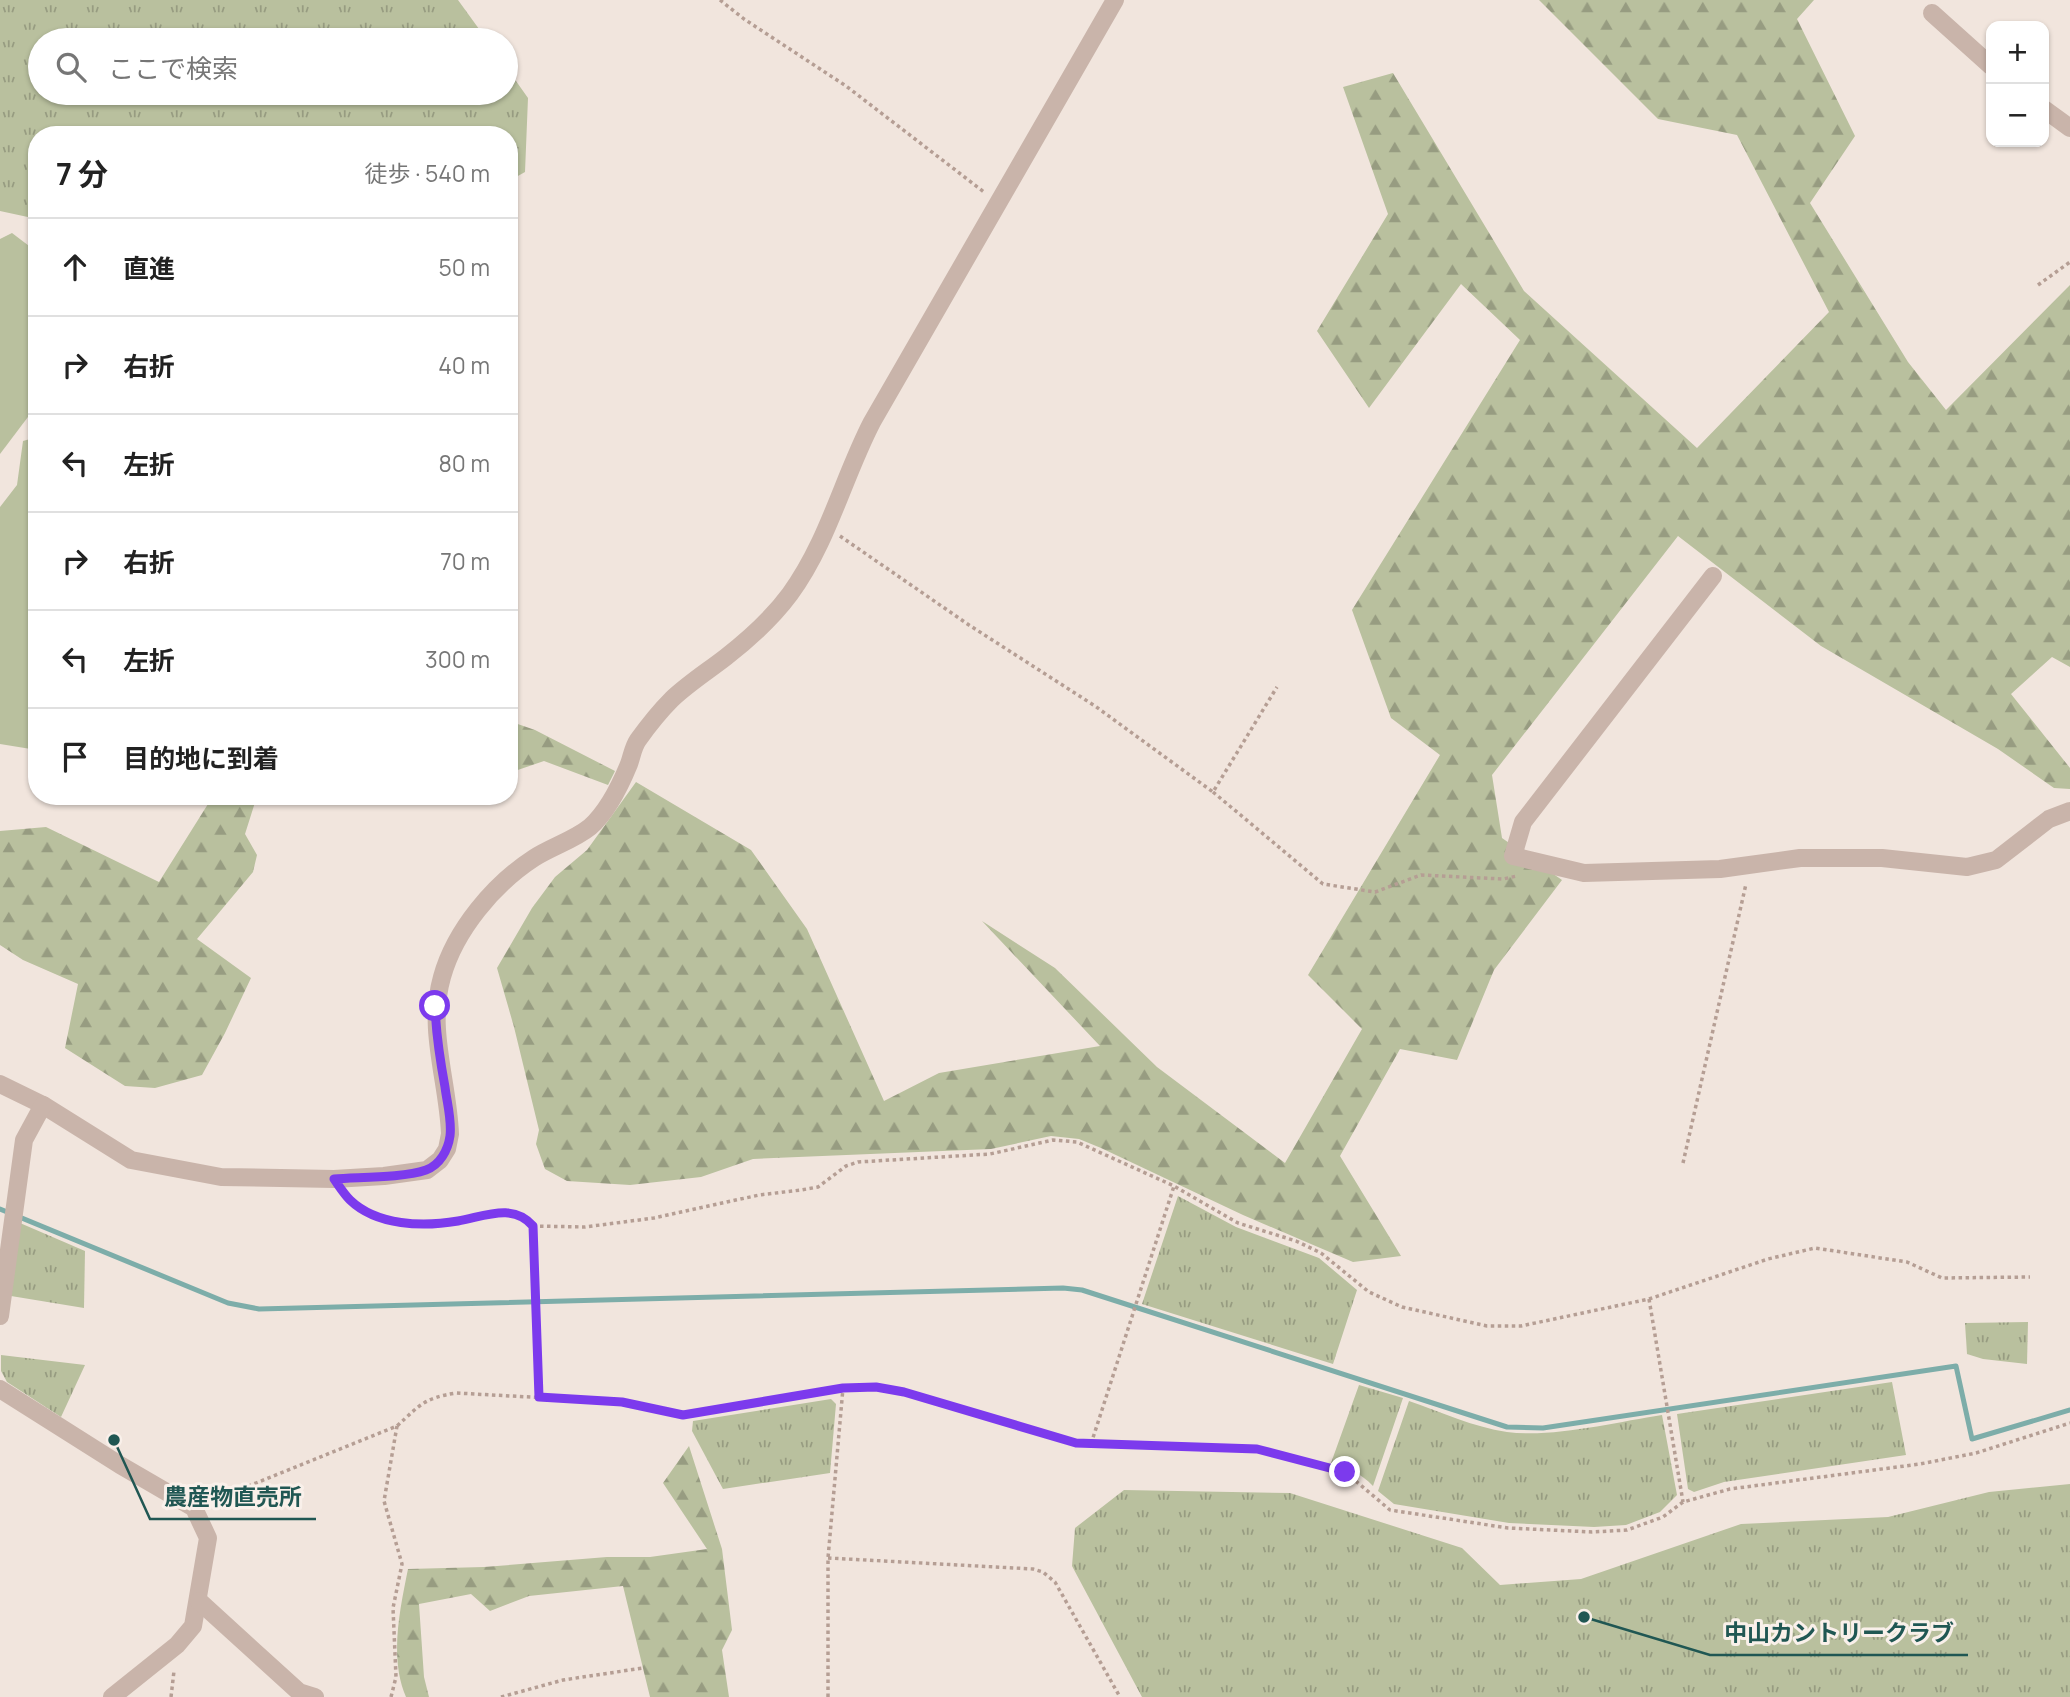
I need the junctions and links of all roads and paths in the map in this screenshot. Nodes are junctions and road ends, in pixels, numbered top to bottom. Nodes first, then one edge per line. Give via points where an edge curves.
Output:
1 (720, 0) edge
2 (1115, 0) edge
3 (1933, 13) dead end
4 (1986, 61) edge
5 (2049, 113) edge
6 (2070, 128) edge
7 (997, 202) junction
8 (2070, 262) edge
9 (2038, 285) dead end
10 (827, 528) junction
11 (1713, 576) dead end
12 (1277, 687) dead end
13 (1213, 792) junction
14 (2070, 811) edge
15 (1750, 865) junction
16 (1526, 874) dead end
17 (0, 1084) edge
18 (43, 1105) junction
19 (1683, 1163) dead end
20 (334, 1179) junction
21 (1174, 1186) junction
22 (533, 1226) junction
23 (2030, 1277) dead end
24 (1648, 1298) junction
25 (0, 1316) edge
26 (843, 1388) junction
27 (0, 1389) edge
28 (539, 1397) junction
29 (2070, 1423) edge
30 (397, 1426) junction
31 (1091, 1444) junction
32 (1683, 1502) junction
33 (194, 1508) junction
34 (828, 1558) junction
35 (199, 1601) junction
36 (643, 1668) dead end
37 (112, 1697) edge
38 (315, 1697) edge
39 (391, 1697) edge
40 (501, 1697) edge
41 (828, 1697) edge
42 (1120, 1697) edge

1 - 7 path via 846,86
2 - 7 street
3 - 4 street
5 - 6 street
7 - 10 street via 872,422
8 - 9 path
10 - 13 path via 1095,706
10 - 20 street via 790,593 765,622 671,700 636,743 610,802 590,827 510,876 459,937 442,975 435,1006 450,1134 440,1160 428,1170
11 - 15 street via 1523,822 1513,856 1584,873
12 - 13 path
13 - 16 path via 1323,884 1375,892 1421,875 1503,879
14 - 15 street via 2049,819 1996,860 1967,867 1882,858 1800,858
15 - 19 path
17 - 18 street
18 - 20 street via 131,1160 222,1177
18 - 25 street via 24,1140
20 - 22 path via 348,1199 377,1217 420,1225 494,1212 517,1214
21 - 22 path via 1099,1150 1053,1140 990,1154 858,1162 818,1186 654,1218 585,1227
21 - 24 path via 1238,1223 1321,1253 1368,1292 1402,1307 1488,1326 1521,1326
21 - 31 path
22 - 28 path
23 - 24 path via 1942,1278 1908,1262 1815,1248
24 - 32 path
26 - 28 path via 683,1415 622,1402
26 - 31 path via 904,1392
26 - 34 path
27 - 33 street
28 - 30 path via 456,1393 434,1397
29 - 32 path via 1976,1453 1730,1489
30 - 33 path
30 - 39 path via 384,1501 402,1564 393,1608 396,1677
31 - 32 path via 1257,1449 1345,1472 1390,1510 1508,1528 1627,1530 1663,1517
33 - 35 street via 208,1538
34 - 41 path
34 - 42 path via 1043,1572 1055,1582
35 - 37 street via 194,1626 177,1645
35 - 38 street via 299,1692
36 - 40 path via 563,1680

